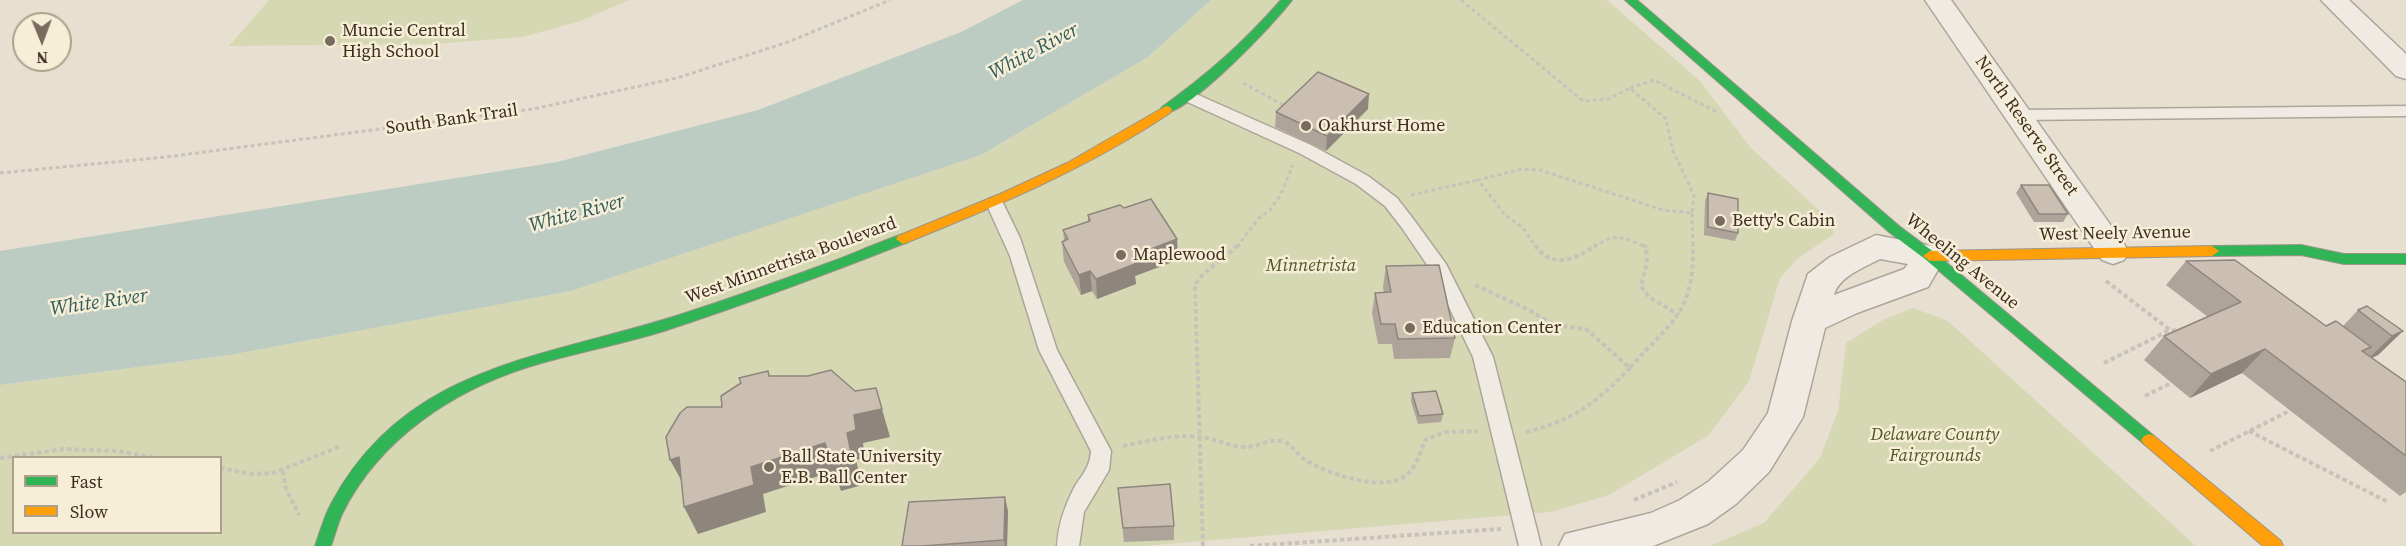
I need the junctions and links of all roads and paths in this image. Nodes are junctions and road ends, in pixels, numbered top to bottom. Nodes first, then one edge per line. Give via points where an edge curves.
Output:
1 (890, 0) edge
2 (1287, 0) edge
3 (1461, 0) edge
4 (1630, 0) edge
5 (1938, 0) edge
6 (2334, 0) edge
7 (2406, 70) edge
8 (1630, 88) junction
9 (1186, 95) junction
10 (2406, 111) edge
11 (2019, 115) junction
12 (1725, 118) dead end
13 (1305, 150) junction
14 (0, 173) edge
15 (1478, 180) junction
16 (1391, 202) junction
17 (995, 203) junction
18 (1692, 213) junction
19 (2327, 239) dead end
20 (2301, 250) junction
21 (2216, 251) junction
22 (2113, 252) junction
23 (1930, 256) junction
24 (2406, 259) edge
25 (1440, 268) junction
26 (2229, 272) edge
27 (2104, 280) dead end
28 (1679, 315) junction
29 (2170, 330) junction
30 (2192, 332) edge
31 (2097, 366) dead end
32 (1630, 368) junction
33 (2171, 383) dead end
34 (2138, 400) dead end
35 (2291, 410) dead end
36 (2249, 431) junction
37 (1503, 433) junction
38 (1199, 438) junction
39 (1101, 451) junction
40 (2204, 454) dead end
41 (14, 456) edge
42 (146, 456) edge
43 (222, 468) edge
44 (1681, 480) dead end
45 (1630, 501) dead end
46 (2388, 502) dead end
47 (303, 521) dead end
48 (1527, 527) junction
49 (323, 546) edge
50 (1068, 546) edge
51 (1203, 546) edge
52 (1250, 546) edge
53 (1530, 546) edge
54 (1579, 546) edge
55 (2275, 546) edge

1 - 14 path, South Bank Trail via 788,42 677,78 533,109 166,157
2 - 9 street, West Minnetrista Boulevard via 1259,33
3 - 8 path via 1583,101 1620,97
4 - 23 street, Wheeling Avenue via 1894,230
5 - 11 street, North Reserve Street
6 - 7 street
8 - 12 path via 1654,80 1684,92
8 - 18 path via 1666,119 1673,151 1694,195
9 - 13 lane
9 - 17 street, West Minnetrista Boulevard via 1118,140
10 - 11 lane
11 - 22 street, North Reserve Street
13 - 16 lane via 1362,180
13 - 38 path via 1287,174 1281,194 1270,210 1227,257 1194,285
15 - 16 path
15 - 18 path via 1522,169 1540,170 1653,207
15 - 28 path via 1504,215 1523,228 1539,252 1550,259 1578,258 1607,238 1621,236 1646,247 1641,286 1649,297
16 - 25 lane
17 - 39 lane via 1048,351
17 - 49 street, West Minnetrista Boulevard via 716,310 493,372 456,389 398,430 365,465 336,509
18 - 28 path via 1694,254 1686,304
19 - 20 street, West Neely Avenue
20 - 21 street, West Neely Avenue
20 - 24 street, West Neely Avenue via 2344,259
21 - 22 street, West Neely Avenue
21 - 26 lane
22 - 23 street, West Neely Avenue
23 - 54 street via 1916,278 1809,321 1785,417 1756,461 1722,493 1694,512 1658,528
23 - 55 street, Wheeling Avenue
25 - 32 path via 1554,325 1586,329
25 - 37 lane via 1483,357
27 - 29 path
28 - 32 path
29 - 30 path
29 - 31 path
32 - 37 path via 1595,405 1569,420 1515,434
33 - 34 path
35 - 36 path
36 - 40 path
36 - 46 path
37 - 38 path via 1445,432 1425,440 1409,473 1395,482 1377,484 1321,468 1283,441 1245,448
37 - 48 lane
38 - 39 path via 1172,436
38 - 51 path
39 - 50 lane via 1101,469 1072,514
41 - 42 path via 64,449
43 - 47 path via 261,474 283,471 286,489
44 - 45 path
48 - 52 path
48 - 53 lane

